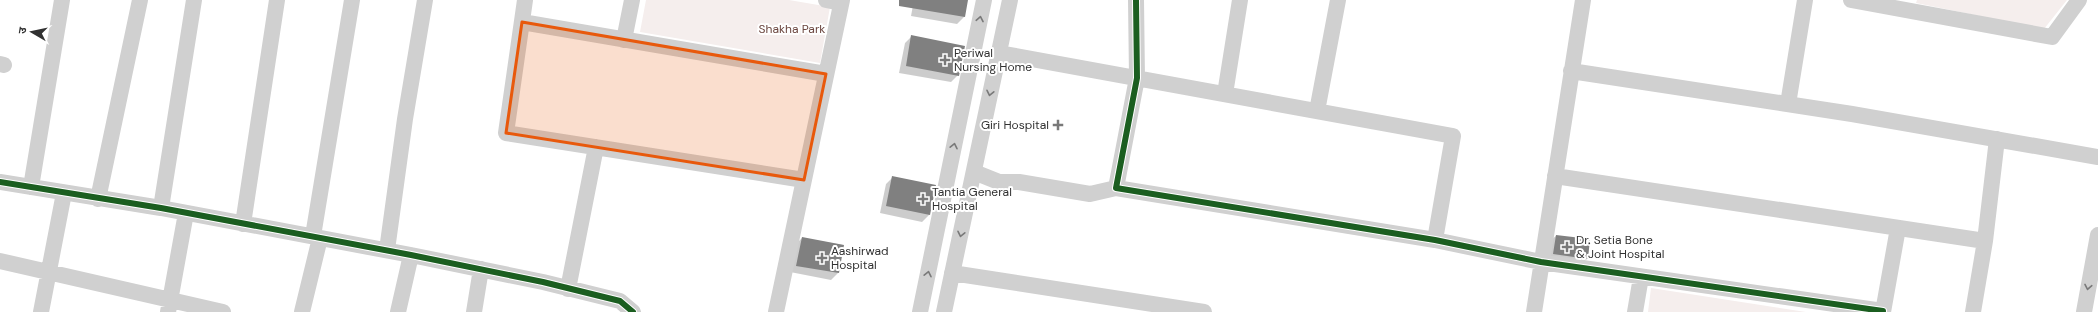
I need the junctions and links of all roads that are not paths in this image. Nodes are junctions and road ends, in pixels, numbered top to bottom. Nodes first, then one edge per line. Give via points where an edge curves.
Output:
1 (62, 0) edge
2 (140, 0) edge
3 (194, 0) edge
4 (277, 0) edge
5 (352, 0) edge
6 (425, 0) edge
7 (525, 0) edge
8 (632, 0) edge
9 (984, 0) edge
10 (1010, 0) edge
11 (1136, 0) edge
12 (1240, 0) edge
13 (1338, 0) edge
14 (1583, 0) edge
15 (1806, 0) edge
16 (1851, 0) edge
17 (2079, 0) edge
18 (836, 1) edge
19 (1907, 5) edge
20 (522, 22) junction
21 (624, 40) junction
22 (999, 53) junction
23 (1572, 71) junction
24 (826, 74) junction
25 (1137, 78) junction
26 (1225, 94) junction
27 (1788, 104) junction
28 (1317, 111) junction
29 (1997, 138) junction
30 (596, 147) junction
31 (2098, 157) edge
32 (974, 172) junction
33 (1555, 176) junction
34 (804, 180) junction
35 (0, 182) edge
36 (32, 187) junction
37 (1116, 188) junction
38 (64, 193) junction
39 (98, 198) junction
40 (161, 208) junction
41 (186, 213) junction
42 (243, 224) junction
43 (1898, 228) junction
44 (2098, 235) edge
45 (317, 237) junction
46 (1436, 240) junction
47 (1985, 241) junction
48 (387, 250) junction
49 (411, 255) junction
50 (0, 261) edge
51 (1542, 262) junction
52 (481, 269) junction
53 (49, 272) junction
54 (952, 273) junction
55 (1641, 277) junction
56 (568, 289) junction
57 (170, 306) edge
58 (41, 312) edge
59 (223, 312) edge
60 (302, 312) edge
61 (398, 312) edge
62 (474, 312) edge
63 (633, 312) edge
64 (776, 312) edge
65 (920, 312) edge
66 (944, 312) edge
67 (1204, 312) edge
68 (1534, 312) edge
69 (1635, 312) edge
70 (1883, 312) edge
71 (1973, 312) edge
72 (2084, 312) edge

1 - 36 street
2 - 39 street
3 - 40 street
4 - 42 street
5 - 45 street
6 - 48 street
7 - 20 street
8 - 21 street
65 -> 9 street
10 - 22 street
11 - 25 street
12 - 26 street
13 - 28 street
14 - 23 street
15 - 27 street
16 - 19 street
17 - 19 street via 2052,37
18 - 24 street
20 - 21 street
20 - 30 street via 506,133
21 - 24 street
22 - 25 street
22 -> 32 street
23 - 27 street
23 - 33 street
24 - 34 street
25 - 26 street
25 - 37 street
26 - 28 street
27 - 29 street
28 - 46 street via 1453,136
29 - 31 street
29 - 47 street
30 - 34 street
30 - 56 street
32 - 37 street via 999,182 1019,182 1090,194
32 -> 54 street
33 - 43 street
33 - 51 street
34 - 64 street
35 - 36 street
36 - 38 street
37 - 46 street
38 - 39 street
38 - 53 street
39 - 40 street
40 - 41 street
41 - 42 street
41 - 57 street
42 - 45 street
43 - 47 street
43 - 70 street
44 -> 72 street
45 - 48 street
45 - 60 street
46 - 51 street
47 - 71 street
48 - 49 street
49 - 52 street
49 - 61 street
50 - 53 street
51 - 55 street
51 - 68 street
52 - 56 street
52 - 62 street
53 - 57 street
53 - 58 street
54 - 66 street
54 - 67 street
55 - 69 street
55 - 70 street
56 - 63 street via 620,301
57 - 59 street

